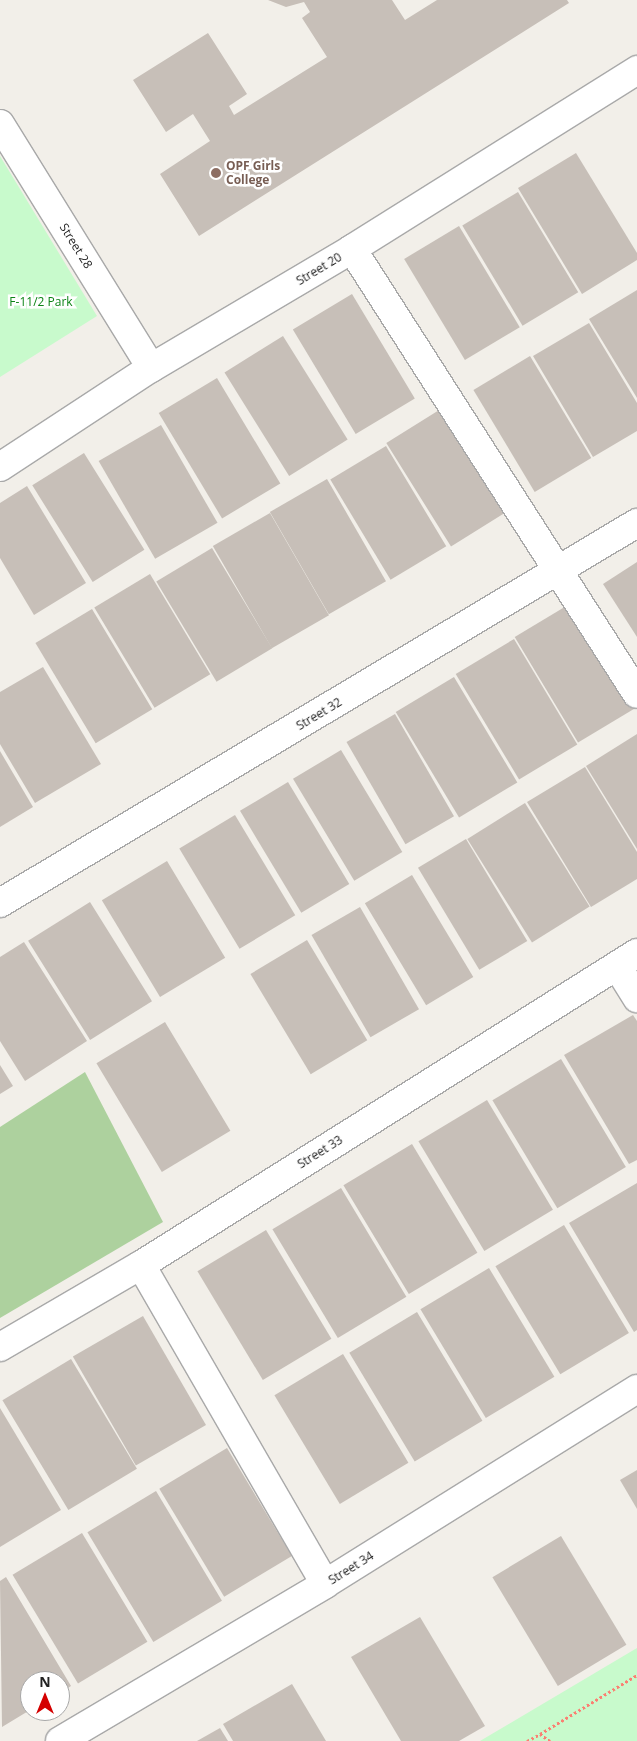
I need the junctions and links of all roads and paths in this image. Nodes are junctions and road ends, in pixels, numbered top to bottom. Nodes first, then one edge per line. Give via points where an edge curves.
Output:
1 (637, 70) edge
2 (0, 124) edge
3 (352, 249) junction
4 (151, 368) junction
5 (0, 467) edge
6 (637, 523) edge
7 (558, 573) junction
8 (637, 694) edge
9 (0, 903) edge
10 (627, 959) edge
11 (637, 998) edge
12 (141, 1265) junction
13 (0, 1347) edge
14 (637, 1389) edge
15 (325, 1584) junction
16 (637, 1675) edge
17 (540, 1734) junction
18 (60, 1741) edge
19 (527, 1741) edge
20 (550, 1741) edge

1 - 3 street, Street 20
2 - 4 street, Street 28
3 - 4 street, Street 20
3 - 7 street
4 - 5 street, Street 20
6 - 7 street, Street 32
7 - 8 street
7 - 9 street, Street 32
10 - 11 street
10 - 12 street, Street 33
12 - 13 street, Street 33
12 - 15 street
14 - 15 street, Street 34
15 - 18 street, Street 34
16 - 17 path
17 - 19 path
17 - 20 path

